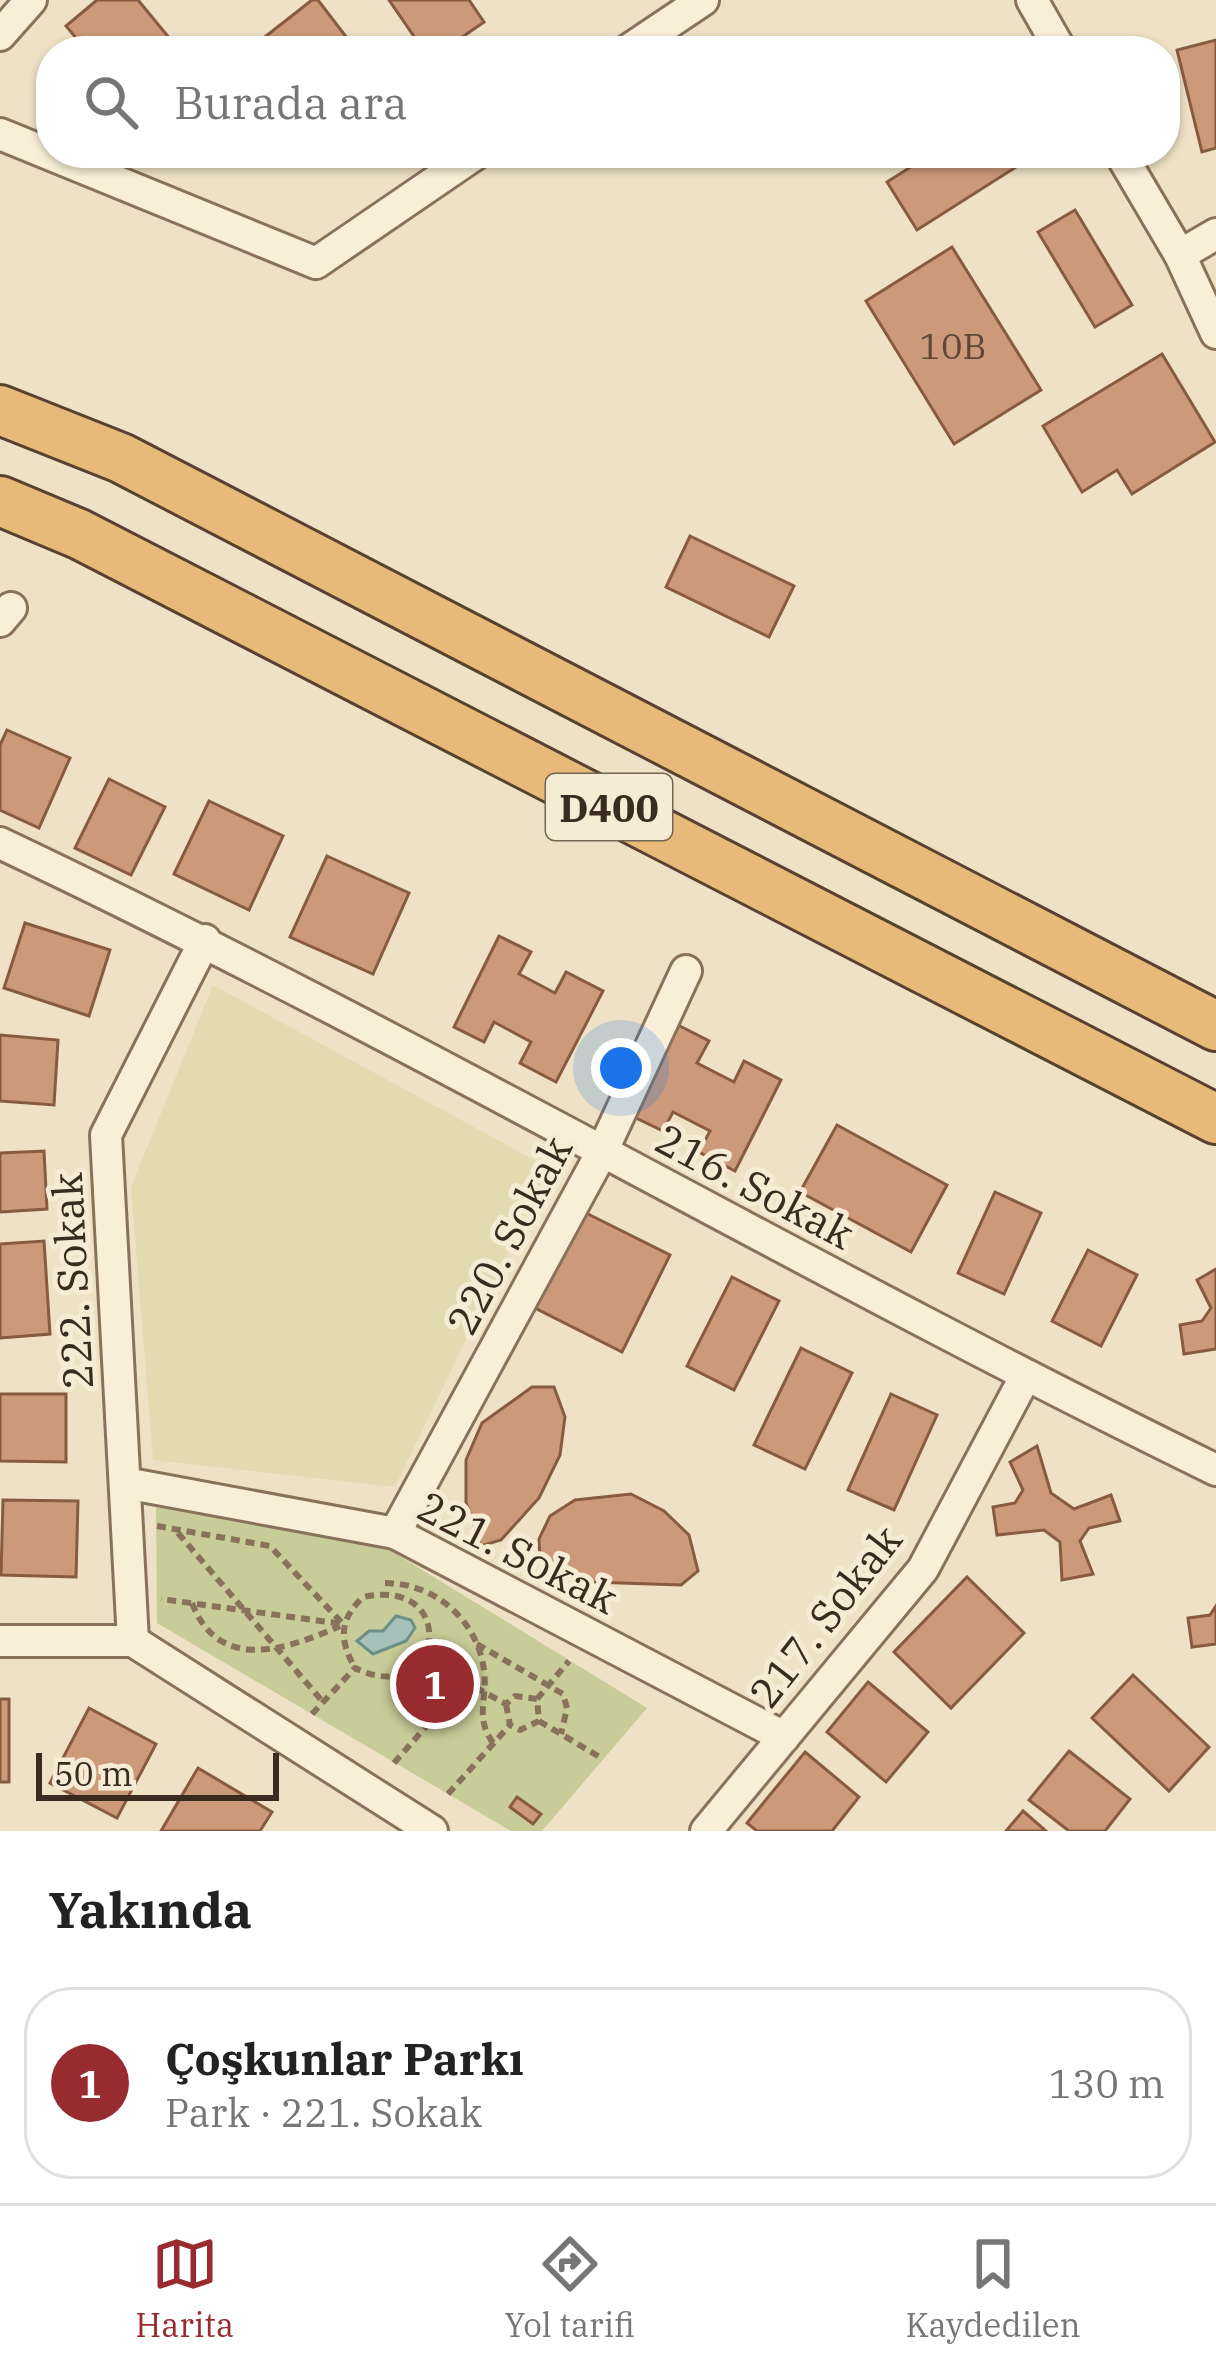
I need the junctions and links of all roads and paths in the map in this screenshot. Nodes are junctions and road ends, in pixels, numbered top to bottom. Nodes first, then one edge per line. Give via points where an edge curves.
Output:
1 (31, 0) edge
2 (703, 0) edge
3 (1032, 0) edge
4 (0, 35) edge
5 (650, 36) edge
6 (1052, 36) edge
7 (0, 134) edge
8 (36, 149) edge
9 (83, 168) edge
10 (455, 168) edge
11 (1129, 168) edge
12 (1216, 234) edge
13 (1180, 255) junction
14 (1216, 333) edge
15 (0, 410) edge
16 (0, 501) edge
17 (0, 843) edge
18 (205, 940) junction
19 (686, 971) dead end
20 (1216, 1026) edge
21 (1216, 1119) edge
22 (602, 1152) junction
23 (1025, 1377) junction
24 (1216, 1470) edge
25 (125, 1483) junction
26 (166, 1518) dead end
27 (156, 1526) dead end
28 (175, 1529) junction
29 (395, 1533) junction
30 (382, 1564) dead end
31 (385, 1588) junction
32 (157, 1598) dead end
33 (192, 1603) junction
34 (244, 1610) junction
35 (344, 1624) junction
36 (133, 1640) junction
37 (0, 1641) edge
38 (474, 1642) junction
39 (278, 1649) junction
40 (423, 1659) junction
41 (569, 1661) dead end
42 (355, 1668) junction
43 (465, 1682) junction
44 (550, 1683) junction
45 (482, 1691) junction
46 (537, 1699) junction
47 (322, 1702) junction
48 (506, 1704) junction
49 (312, 1714) dead end
50 (539, 1721) junction
51 (510, 1725) junction
52 (561, 1734) junction
53 (784, 1737) junction
54 (494, 1744) junction
55 (603, 1759) dead end
56 (394, 1762) dead end
57 (448, 1794) dead end
58 (433, 1831) edge
59 (706, 1831) edge

1 - 4 street
2 - 5 street
3 - 6 street
7 - 8 street
9 - 10 street via 316,263
11 - 13 street
12 - 13 street
13 - 14 street
15 - 20 highway, D400 via 121,458
16 - 21 highway, D400 via 79,534
17 - 18 street, 216. Sokak
18 - 22 street, 216. Sokak
18 - 25 street, 222. Sokak via 106,1135
19 - 22 street, 220. Sokak
22 - 23 street, 216. Sokak
22 - 29 street, 220. Sokak
23 - 24 street, 216. Sokak
23 - 53 street, 217. Sokak via 923,1569
25 - 29 street, 221. Sokak
25 - 36 street, 222. Sokak
26 - 28 path
27 - 28 path
28 - 34 path
28 - 35 path via 270,1546
29 - 53 street, 221. Sokak
30 - 31 path
31 - 35 path via 363,1597
31 - 38 path via 410,1583 436,1592
31 - 40 path via 427,1614
32 - 33 path
33 - 34 path
33 - 39 path via 200,1624 222,1642 243,1652
34 - 35 path
34 - 39 path
35 - 39 path
35 - 42 path via 342,1646
36 - 37 street
36 - 58 street
38 - 44 path
38 - 45 path
39 - 47 path
40 - 42 path via 393,1679
40 - 43 path
41 - 44 path
42 - 47 path
43 - 45 path
43 - 56 path
44 - 46 path
44 - 52 path via 567,1708
45 - 48 path
45 - 54 path via 479,1714
46 - 48 path via 515,1696
46 - 50 path
47 - 49 path
48 - 51 path
50 - 51 path via 532,1729
50 - 52 path
51 - 54 path
52 - 55 path
53 - 59 street, 217. Sokak
54 - 57 path

